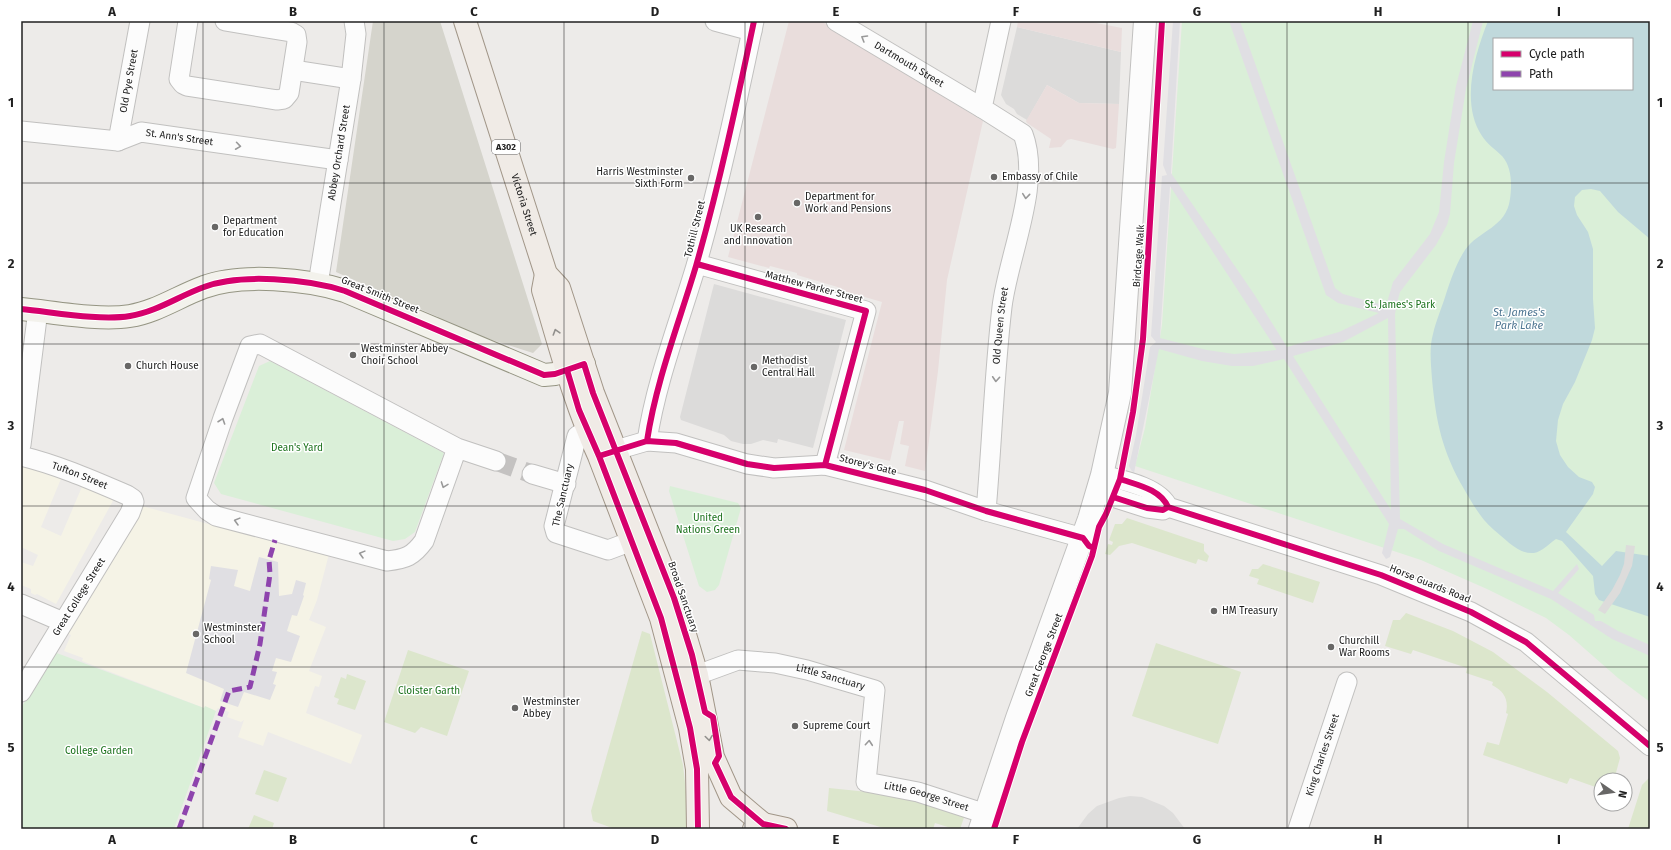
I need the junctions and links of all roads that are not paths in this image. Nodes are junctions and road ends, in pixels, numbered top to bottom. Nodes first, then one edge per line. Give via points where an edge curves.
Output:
1 (140, 21) edge
2 (188, 21) edge
3 (225, 21) edge
4 (354, 21) edge
5 (465, 21) edge
6 (714, 21) edge
7 (836, 21) edge
8 (1000, 21) edge
9 (1145, 21) edge
10 (753, 26) edge
11 (293, 70) junction
12 (351, 79) junction
13 (982, 108) junction
14 (21, 131) edge
15 (118, 141) junction
16 (1026, 143) joint
17 (338, 160) junction
18 (696, 264) junction
19 (318, 284) junction
20 (30, 310) edge
21 (575, 367) junction
22 (587, 430) junction
23 (647, 441) junction
24 (21, 445) edge
25 (457, 448) junction
26 (607, 453) junction
27 (21, 456) edge
28 (496, 462) tunnel mouth
29 (825, 465) junction
30 (532, 474) tunnel mouth
31 (1099, 483) junction
32 (566, 484) junction
33 (134, 502) joint
34 (986, 511) junction
35 (1083, 538) junction
36 (632, 541) junction
37 (21, 604) edge
38 (63, 622) junction
39 (697, 675) junction
40 (1347, 682) dead end
41 (21, 692) edge
42 (1650, 746) edge
43 (866, 782) joint
44 (983, 822) edge
45 (759, 827) edge
46 (698, 829) edge
47 (786, 829) edge
48 (1298, 829) edge

1 - 15 street, Old Pye Street
2 - 11 street via 179,79 188,86 284,100 289,93
3 - 11 street via 296,35
4 - 12 street, Abbey Orchard Street via 356,34
5 - 21 main road, Victoria Street / A302 via 546,274 559,288
6 - 10 street
13 -> 7 street, Dartmouth Street
8 - 13 street
9 - 31 street, Birdcage Walk via 1120,393
10 - 18 street, Tothill Street via 729,136
11 - 12 street
12 - 17 street, Abbey Orchard Street
13 - 16 street, Dartmouth Street via 1023,134
14 - 15 street, St. Ann's Street
15 -> 17 street, St. Ann's Street via 141,132
16 -> 34 street, Old Queen Street via 1028,176 1024,210 1002,306
17 - 19 street, Abbey Orchard Street
18 - 23 street, Tothill Street via 660,383
18 - 29 street, Matthew Parker Street via 866,311
19 - 20 main road, Great Smith Street via 286,280 223,281 150,312 130,316 109,317
19 - 21 main road, Great Smith Street via 345,291 534,372 544,375 555,374
20 - 24 street
21 - 22 main road, Broad Sanctuary / A302 via 575,400
21 - 26 main road, Broad Sanctuary / A302
22 - 26 main road, Broad Sanctuary / A302
22 - 32 street, The Sanctuary via 577,436
23 - 26 street, Storey's Gate
23 - 29 street, Storey's Gate via 676,443 747,464 779,469
25 -> 25 street via 424,541 415,552 402,560 387,561 216,516 196,498 250,346 260,344
25 - 28 street
26 - 36 main road, Broad Sanctuary / A302
26 - 39 main road, Broad Sanctuary / A302 via 674,598
27 - 33 street, Tufton Street via 79,475 127,495 133,498
29 - 34 street, Storey's Gate via 925,490
30 - 32 street
31 - 35 street, Great George Street
31 - 42 street, Horse Guards Road via 1147,508 1163,510 1168,507 1381,575 1471,612 1526,642
32 - 36 street, The Sanctuary via 554,526 556,533 608,550
33 - 38 street, Great College Street via 130,513
34 - 35 street, Storey's Gate
35 - 44 street, Great George Street via 1017,718
36 - 46 main road, Broad Sanctuary / A302 via 661,618 690,728 697,769
37 - 38 street
38 - 41 street, Great College Street
43 -> 39 street, Little Sanctuary via 875,690 774,663 738,660
39 -> 45 main road, Broad Sanctuary / A302 via 710,747 721,777 731,797
40 - 48 street, King Charles Street
43 - 44 street, Little George Street via 918,792
45 - 47 main road, A302

